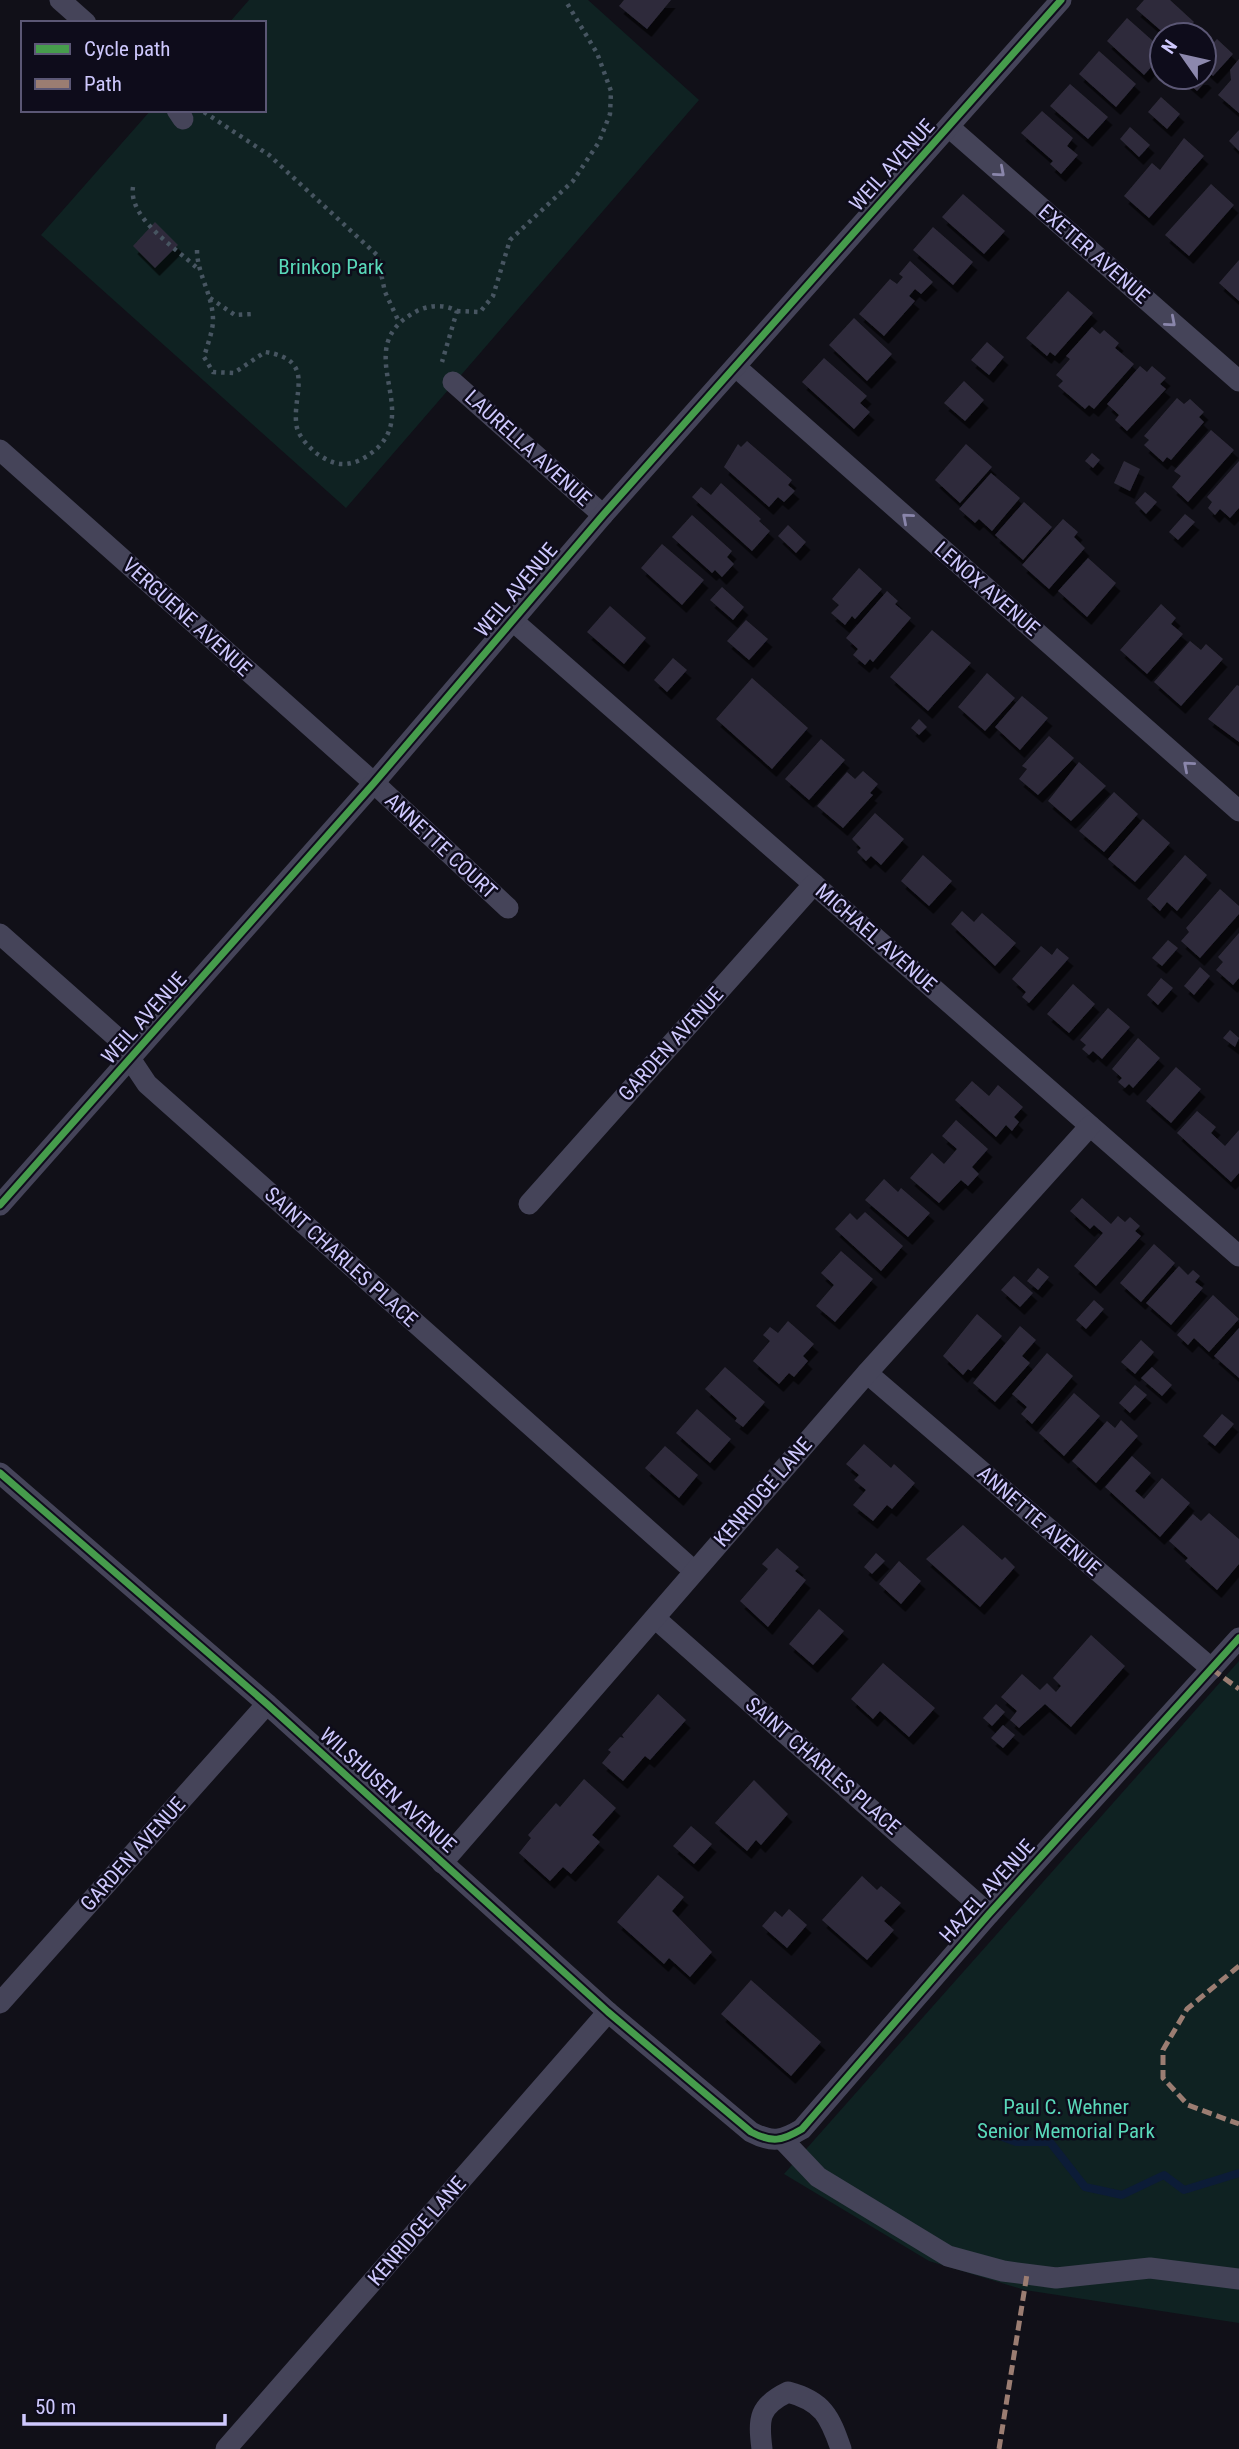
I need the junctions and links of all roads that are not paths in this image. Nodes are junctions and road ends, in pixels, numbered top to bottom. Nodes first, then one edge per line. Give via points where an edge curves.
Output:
1 (60, 0) edge
2 (1061, 0) edge
3 (84, 21) edge
4 (949, 127) junction
5 (736, 367) junction
6 (1239, 381) edge
7 (453, 382) road end
8 (0, 450) edge
9 (603, 515) junction
10 (513, 621) junction
11 (374, 783) junction
12 (1239, 811) edge
13 (814, 884) junction
14 (508, 908) dead end
15 (0, 934) edge
16 (131, 1059) junction
17 (1090, 1126) junction
18 (528, 1204) dead end
19 (0, 1205) edge
20 (1239, 1256) edge
21 (867, 1373) junction
22 (0, 1473) edge
23 (694, 1571) junction
24 (656, 1619) junction
25 (1239, 1638) edge
26 (1212, 1668) junction
27 (267, 1704) junction
28 (442, 1863) junction
29 (989, 1914) junction
30 (0, 2003) edge
31 (608, 2012) junction
32 (783, 2140) junction
33 (1239, 2280) edge
34 (226, 2449) edge
35 (762, 2449) edge
36 (841, 2449) edge

1 - 3 street
2 - 4 street, WEIL AVENUE
4 - 5 street, WEIL AVENUE
4 -> 6 street, EXETER AVENUE
5 - 9 street, WEIL AVENUE
12 -> 5 street, LENOX AVENUE
7 - 9 street, LAURELLA AVENUE
8 - 11 street, VERGUENE AVENUE
9 - 10 street, WEIL AVENUE
10 - 11 street, WEIL AVENUE
10 - 13 street, MICHAEL AVENUE
11 - 14 street, ANNETTE COURT
11 - 16 street, WEIL AVENUE
13 - 17 street, MICHAEL AVENUE
13 - 18 street, GARDEN AVENUE
15 - 16 street, SAINT CHARLES PLACE via 115,1036
16 - 19 street, WEIL AVENUE
16 - 23 street, SAINT CHARLES PLACE via 147,1084
17 - 20 street, MICHAEL AVENUE
17 - 21 street, KENRIDGE LANE
21 - 23 street, KENRIDGE LANE
21 - 26 street, ANNETTE AVENUE
22 - 27 street, WILSHUSEN AVENUE
23 - 24 street, KENRIDGE LANE
24 - 28 street, KENRIDGE LANE
24 - 29 street, SAINT CHARLES PLACE
25 - 26 street, HAZEL AVENUE
26 - 29 street, HAZEL AVENUE
27 - 28 street, WILSHUSEN AVENUE
27 - 30 street, GARDEN AVENUE
28 - 31 street, WILSHUSEN AVENUE
29 - 32 street, HAZEL AVENUE via 802,2129
31 - 32 street, WILSHUSEN AVENUE via 751,2132 767,2140
31 - 34 street, KENRIDGE LANE
32 - 33 street via 818,2177 947,2256 1003,2271 1056,2278 1150,2268
35 - 36 street via 763,2409 788,2392 816,2402 834,2428

